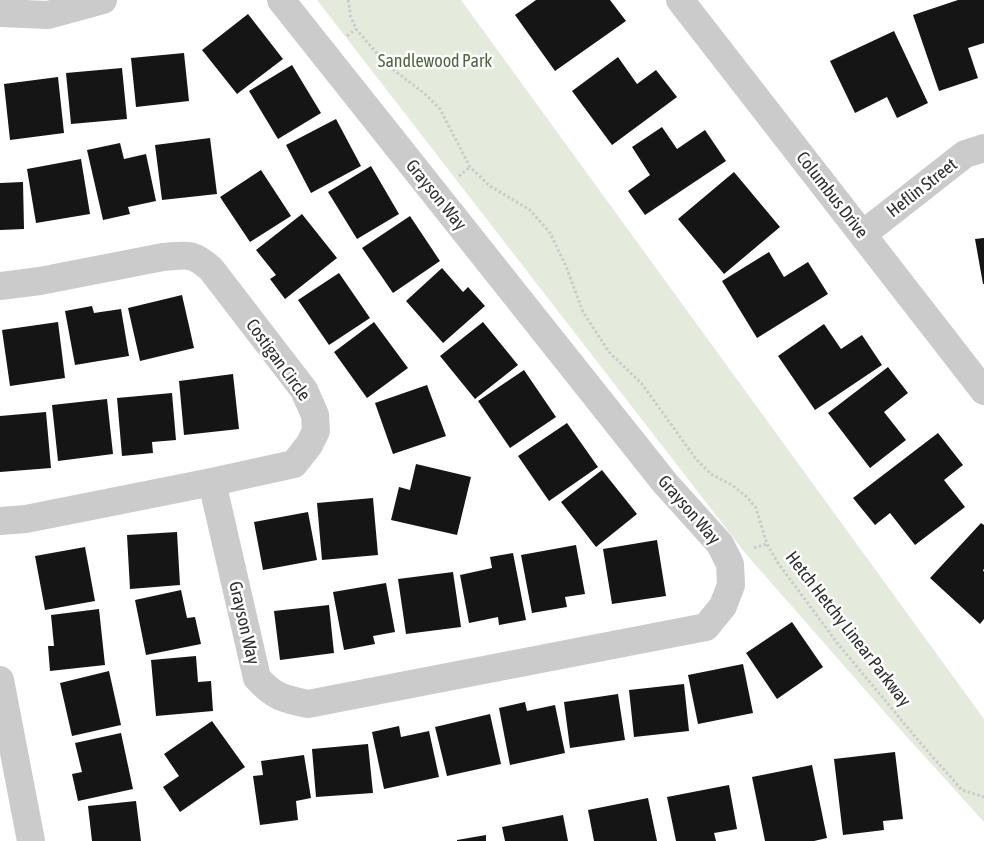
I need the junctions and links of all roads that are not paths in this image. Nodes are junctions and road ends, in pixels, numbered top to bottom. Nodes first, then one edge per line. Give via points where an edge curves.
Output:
1 (103, 0) edge
2 (281, 0) edge
3 (680, 0) edge
4 (0, 13) edge
5 (984, 148) edge
6 (863, 234) junction
7 (0, 286) edge
8 (984, 391) edge
9 (212, 482) junction
10 (0, 521) edge
11 (0, 680) edge
12 (8, 764) edge
13 (31, 841) edge

1 - 4 street via 48,15
2 - 9 street, Grayson Way via 665,483 720,544 730,564 731,585 723,606 706,626 308,704 288,700 269,691 256,678
3 - 6 street, Columbus Drive
5 - 6 street, Heflin Street via 965,154
6 - 8 street, Columbus Drive
7 - 9 street, Costigan Circle via 163,257 197,257 211,270 304,390 315,415 316,431 294,464
9 - 10 street, Costigan Circle via 26,519
11 - 12 street
12 - 13 street

